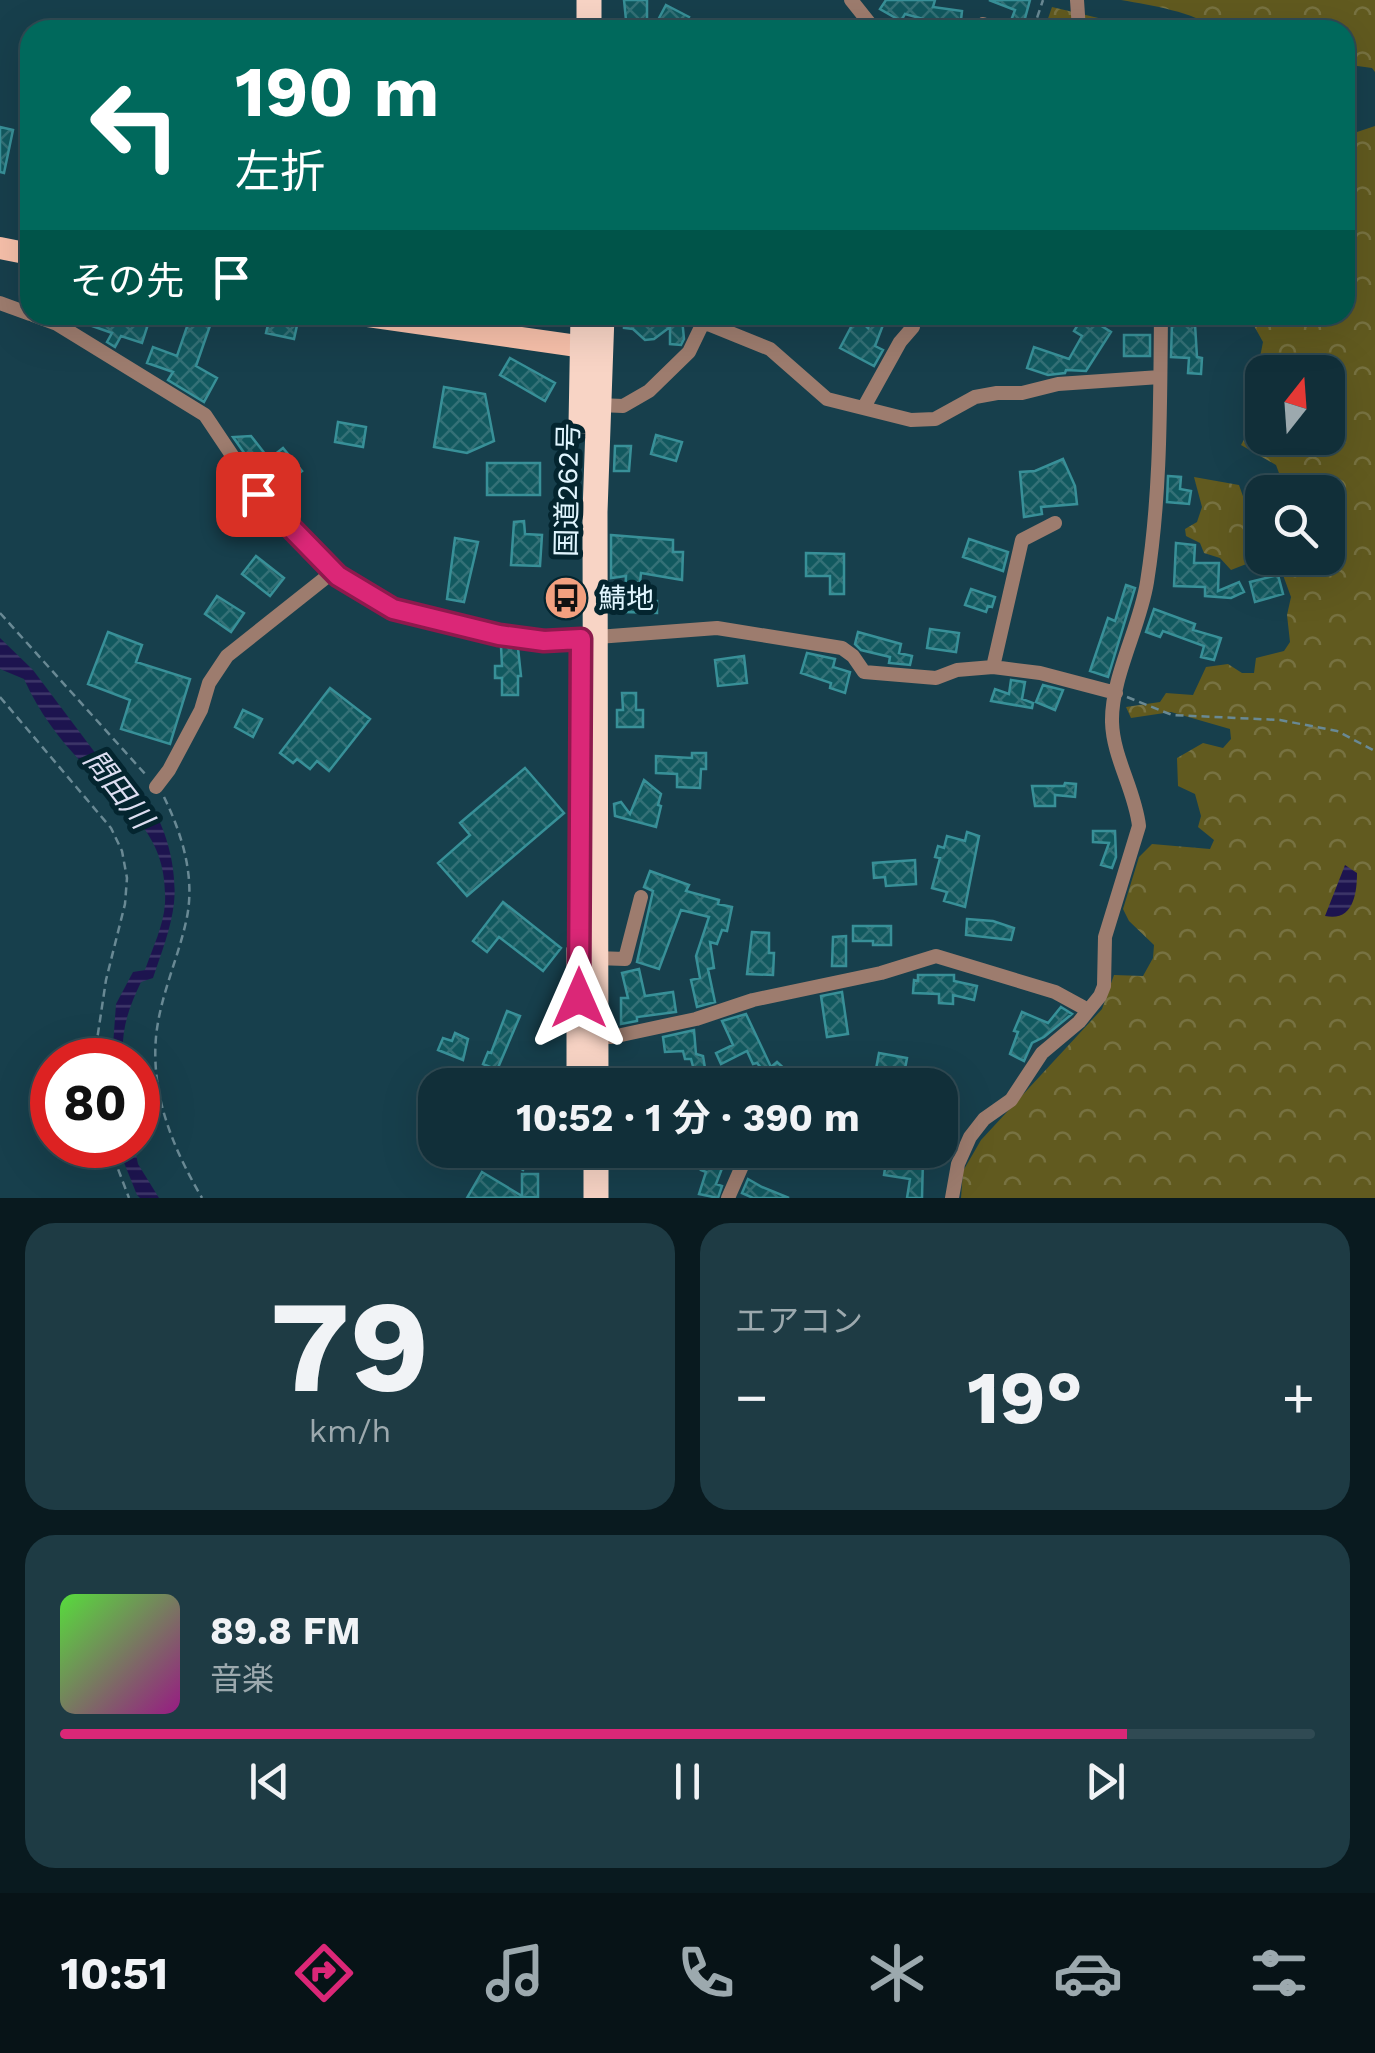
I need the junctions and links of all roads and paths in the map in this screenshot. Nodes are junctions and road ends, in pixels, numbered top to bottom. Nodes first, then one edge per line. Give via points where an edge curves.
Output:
1 (851, 0) edge
2 (867, 20) edge
3 (59, 325) edge
4 (429, 325) edge
5 (586, 325) edge
6 (599, 325) edge
7 (702, 325) edge
8 (710, 325) edge
9 (1161, 325) edge
10 (913, 327) dead end
11 (592, 349) junction
12 (1160, 377) junction
13 (598, 405) junction
14 (864, 407) junction
15 (1055, 523) dead end
16 (338, 576) junction
17 (0, 613) edge
18 (589, 638) junction
19 (993, 667) junction
20 (1116, 692) junction
21 (0, 697) edge
22 (1375, 751) edge
23 (156, 787) junction
24 (641, 897) dead end
25 (596, 958) junction
26 (1088, 1010) junction
27 (588, 1037) junction
28 (97, 1038) edge
29 (582, 1068) edge
30 (593, 1068) edge
31 (117, 1168) edge
32 (579, 1168) edge
33 (596, 1168) edge
34 (741, 1168) edge
35 (129, 1198) edge
36 (202, 1198) edge
37 (578, 1198) edge
38 (596, 1198) edge
39 (728, 1198) edge
40 (952, 1198) edge

1 - 2 street
3 - 16 street via 205,415 258,494
4 - 11 main road
5 - 11 highway, 国道262号
6 - 11 highway, 国道262号
7 - 13 street via 689,352 649,391 623,406
8 - 14 street via 770,349 828,400
9 - 12 street
10 - 14 street
11 - 13 highway, 国道262号
11 - 18 highway, 国道262号
12 - 14 street via 997,392 936,419 911,420
12 - 20 street via 1148,577
13 - 18 highway, 国道262号
15 - 19 street via 1022,540
16 - 18 street via 393,609 424,618 544,641
16 - 23 street via 324,578 227,656
17 - 23 path
18 - 19 street via 717,628 842,648 864,672 936,678
18 - 25 highway, 国道262号
18 - 27 highway, 国道262号
19 - 20 street
20 - 22 path via 1172,715 1280,720 1337,731
20 - 26 street via 1112,723 1138,826 1106,937 1104,986
21 - 28 path via 112,828 122,851 126,904
23 - 36 path via 178,828 189,894 156,1034 157,1078 174,1148
24 - 25 street via 625,959
25 - 27 highway, 国道262号
26 - 27 street via 1055,992 936,956 718,1014
26 - 40 street via 970,1137
27 - 29 highway, 国道262号
27 - 30 highway, 国道262号
31 - 35 path
32 - 37 highway
33 - 38 highway
34 - 39 street

